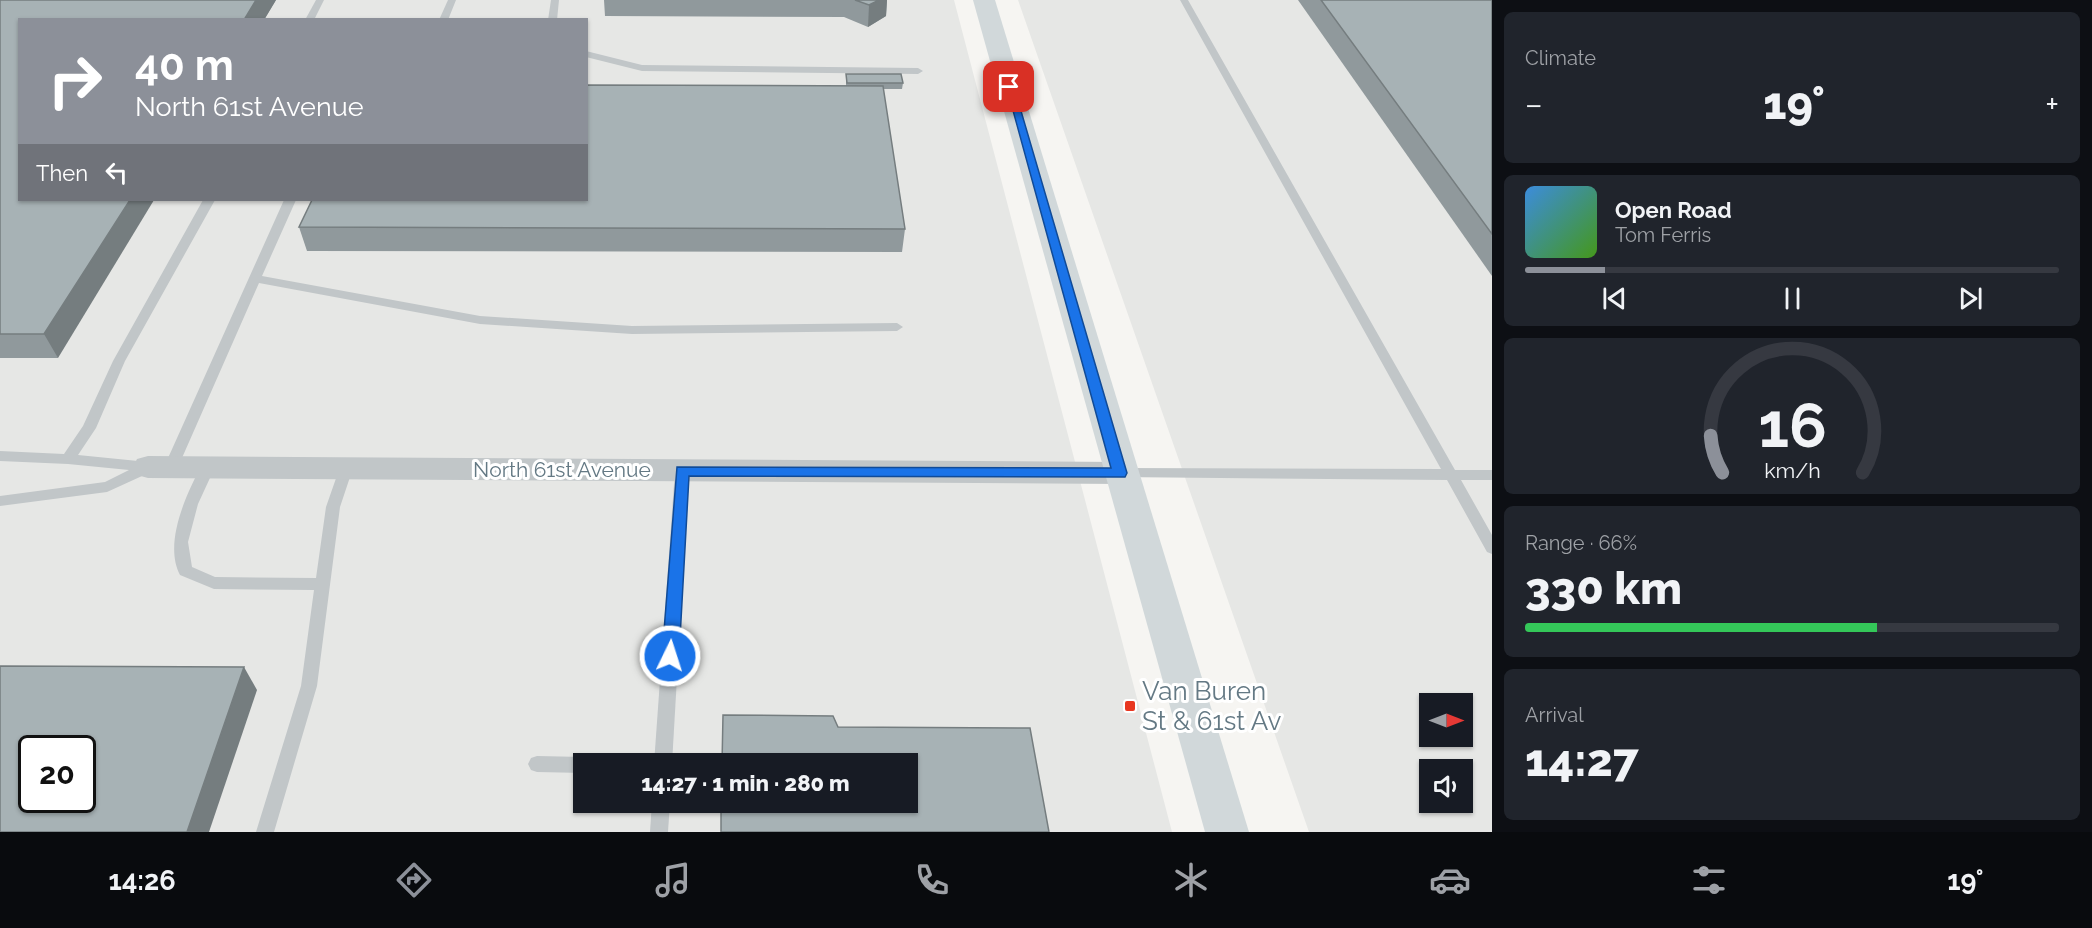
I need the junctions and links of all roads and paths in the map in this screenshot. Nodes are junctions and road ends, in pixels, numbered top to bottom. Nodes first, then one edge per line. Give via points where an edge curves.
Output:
1 (320, 0) edge
2 (452, 0) edge
3 (555, 0) edge
4 (984, 0) edge
5 (1184, 0) edge
6 (310, 18) edge
7 (444, 18) edge
8 (552, 18) edge
9 (588, 54) edge
10 (918, 71) dead end
11 (208, 201) edge
12 (290, 201) edge
13 (255, 278) junction
14 (897, 327) dead end
15 (0, 456) edge
16 (68, 459) junction
17 (160, 467) junction
18 (208, 467) junction
19 (346, 468) junction
20 (682, 470) junction
21 (1120, 473) junction
22 (1450, 475) junction
23 (1492, 475) edge
24 (0, 501) edge
25 (1492, 548) edge
26 (322, 585) junction
27 (664, 753) edge
28 (537, 764) dead end
29 (573, 765) edge
30 (660, 813) edge
31 (265, 832) edge
32 (659, 832) edge
33 (1227, 832) edge

1 - 6 lane
2 - 7 lane
3 - 8 lane
4 - 21 main road
5 - 22 lane
9 - 10 lane via 642,68
11 - 16 lane via 119,361 89,428
12 - 13 lane
13 - 14 lane via 480,320 632,330
13 - 17 lane
15 - 16 lane
16 - 17 lane
17 - 18 street, North 61st Avenue
17 - 24 lane via 107,487
18 - 19 street, North 61st Avenue
18 - 26 lane via 191,504 181,542 185,571 214,583
19 - 20 street, North 61st Avenue
19 - 26 lane via 333,507
20 - 21 street, North 61st Avenue
20 - 27 lane
21 - 22 lane
21 - 33 main road
22 - 23 lane
22 - 25 lane
26 - 31 lane via 309,686
28 - 29 lane
30 - 32 lane

